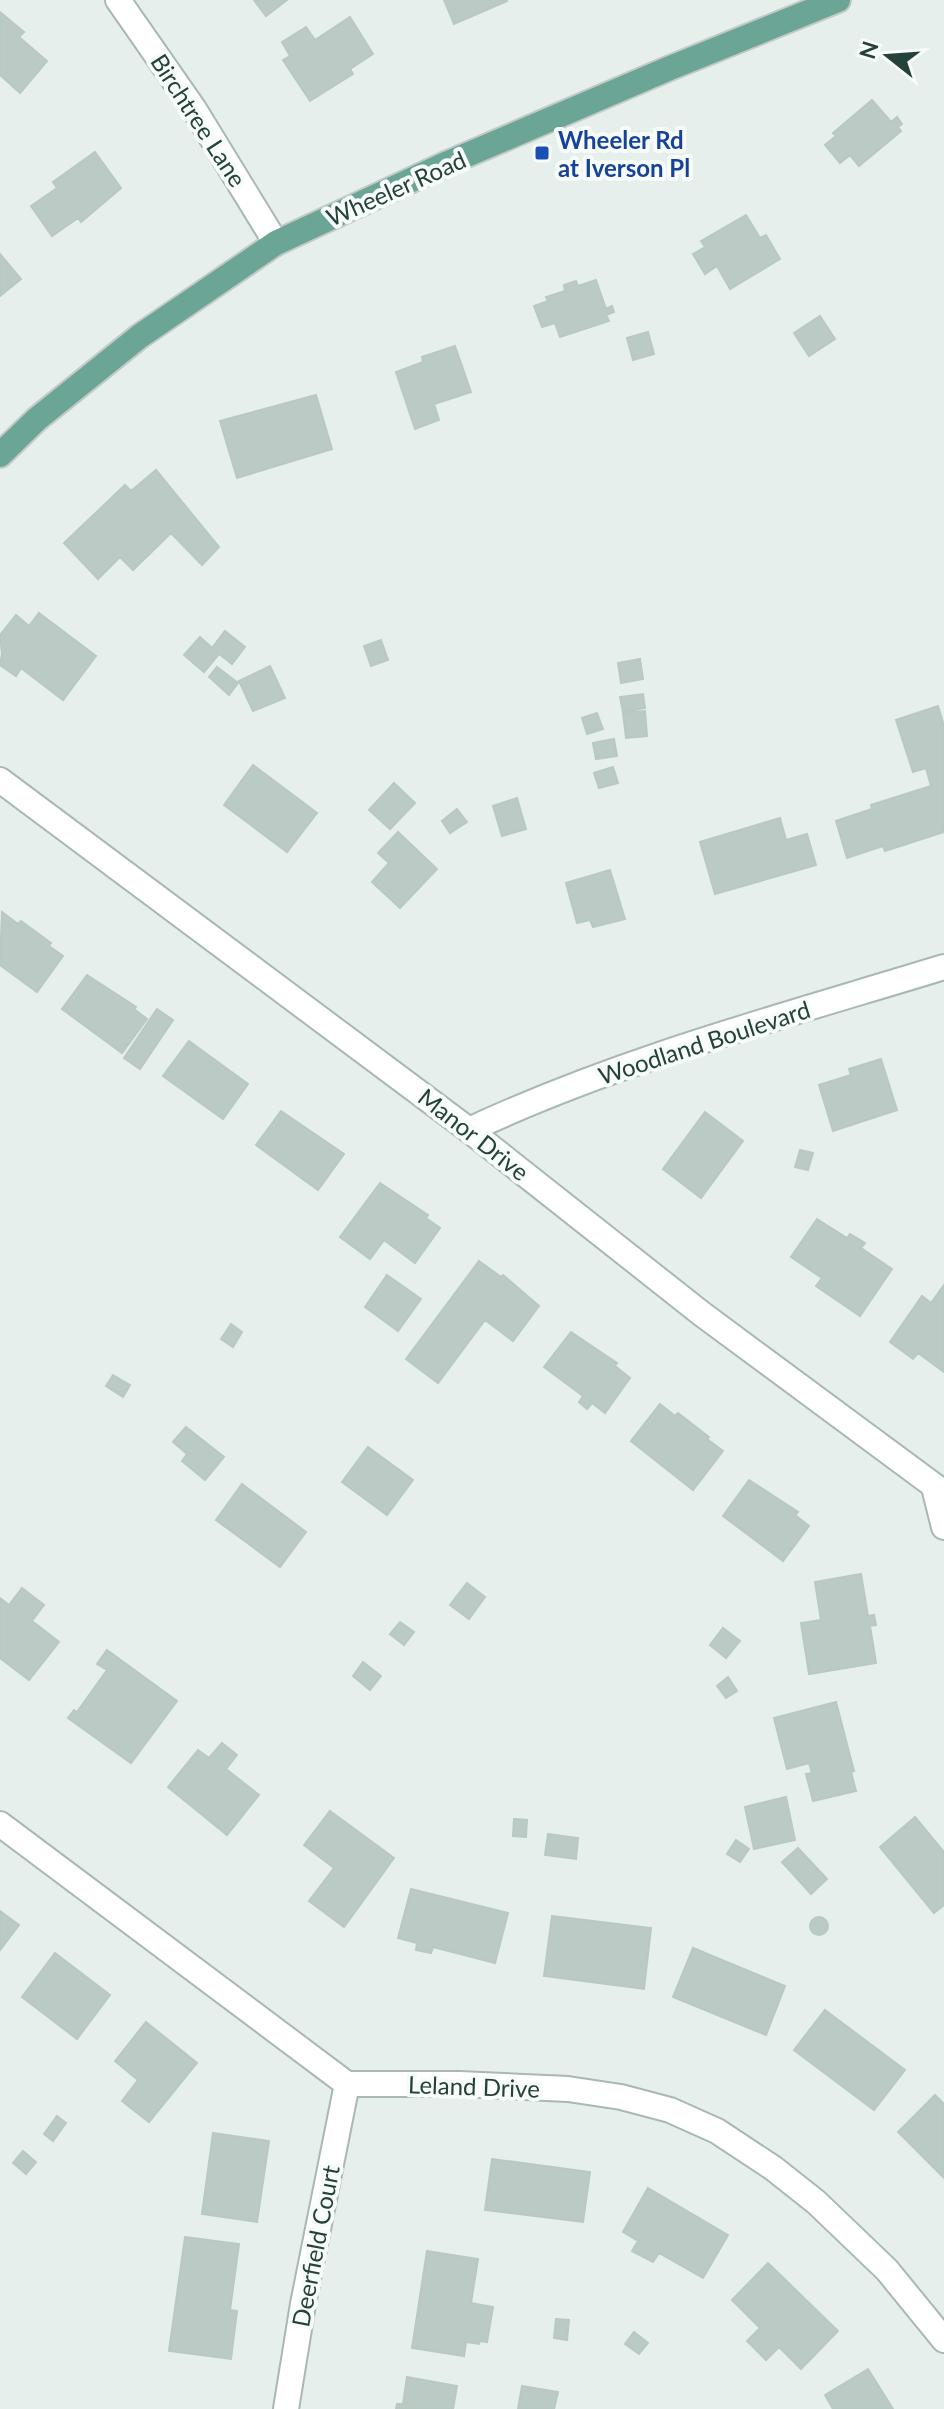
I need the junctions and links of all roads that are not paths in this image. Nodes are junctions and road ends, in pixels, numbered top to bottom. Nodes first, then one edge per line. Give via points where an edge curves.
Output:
1 (118, 0) edge
2 (838, 0) edge
3 (276, 243) junction
4 (0, 455) edge
5 (0, 780) edge
6 (944, 967) edge
7 (469, 1130) junction
8 (939, 1490) edge
9 (944, 1527) edge
10 (0, 1824) edge
11 (347, 2084) junction
12 (944, 2340) edge
13 (286, 2409) edge

1 - 3 street, Birchtree Lane via 194,109
2 - 3 main road, Wheeler Road via 448,163
3 - 4 main road, Wheeler Road via 140,336
5 - 7 street, Manor Drive
6 - 7 street, Woodland Boulevard via 652,1056 536,1098
7 - 8 street, Manor Drive via 702,1314
8 - 9 street
10 - 11 street
11 - 12 street, Leland Drive via 568,2089 670,2110 717,2131 816,2202 887,2270
11 - 13 street, Deerfield Court

